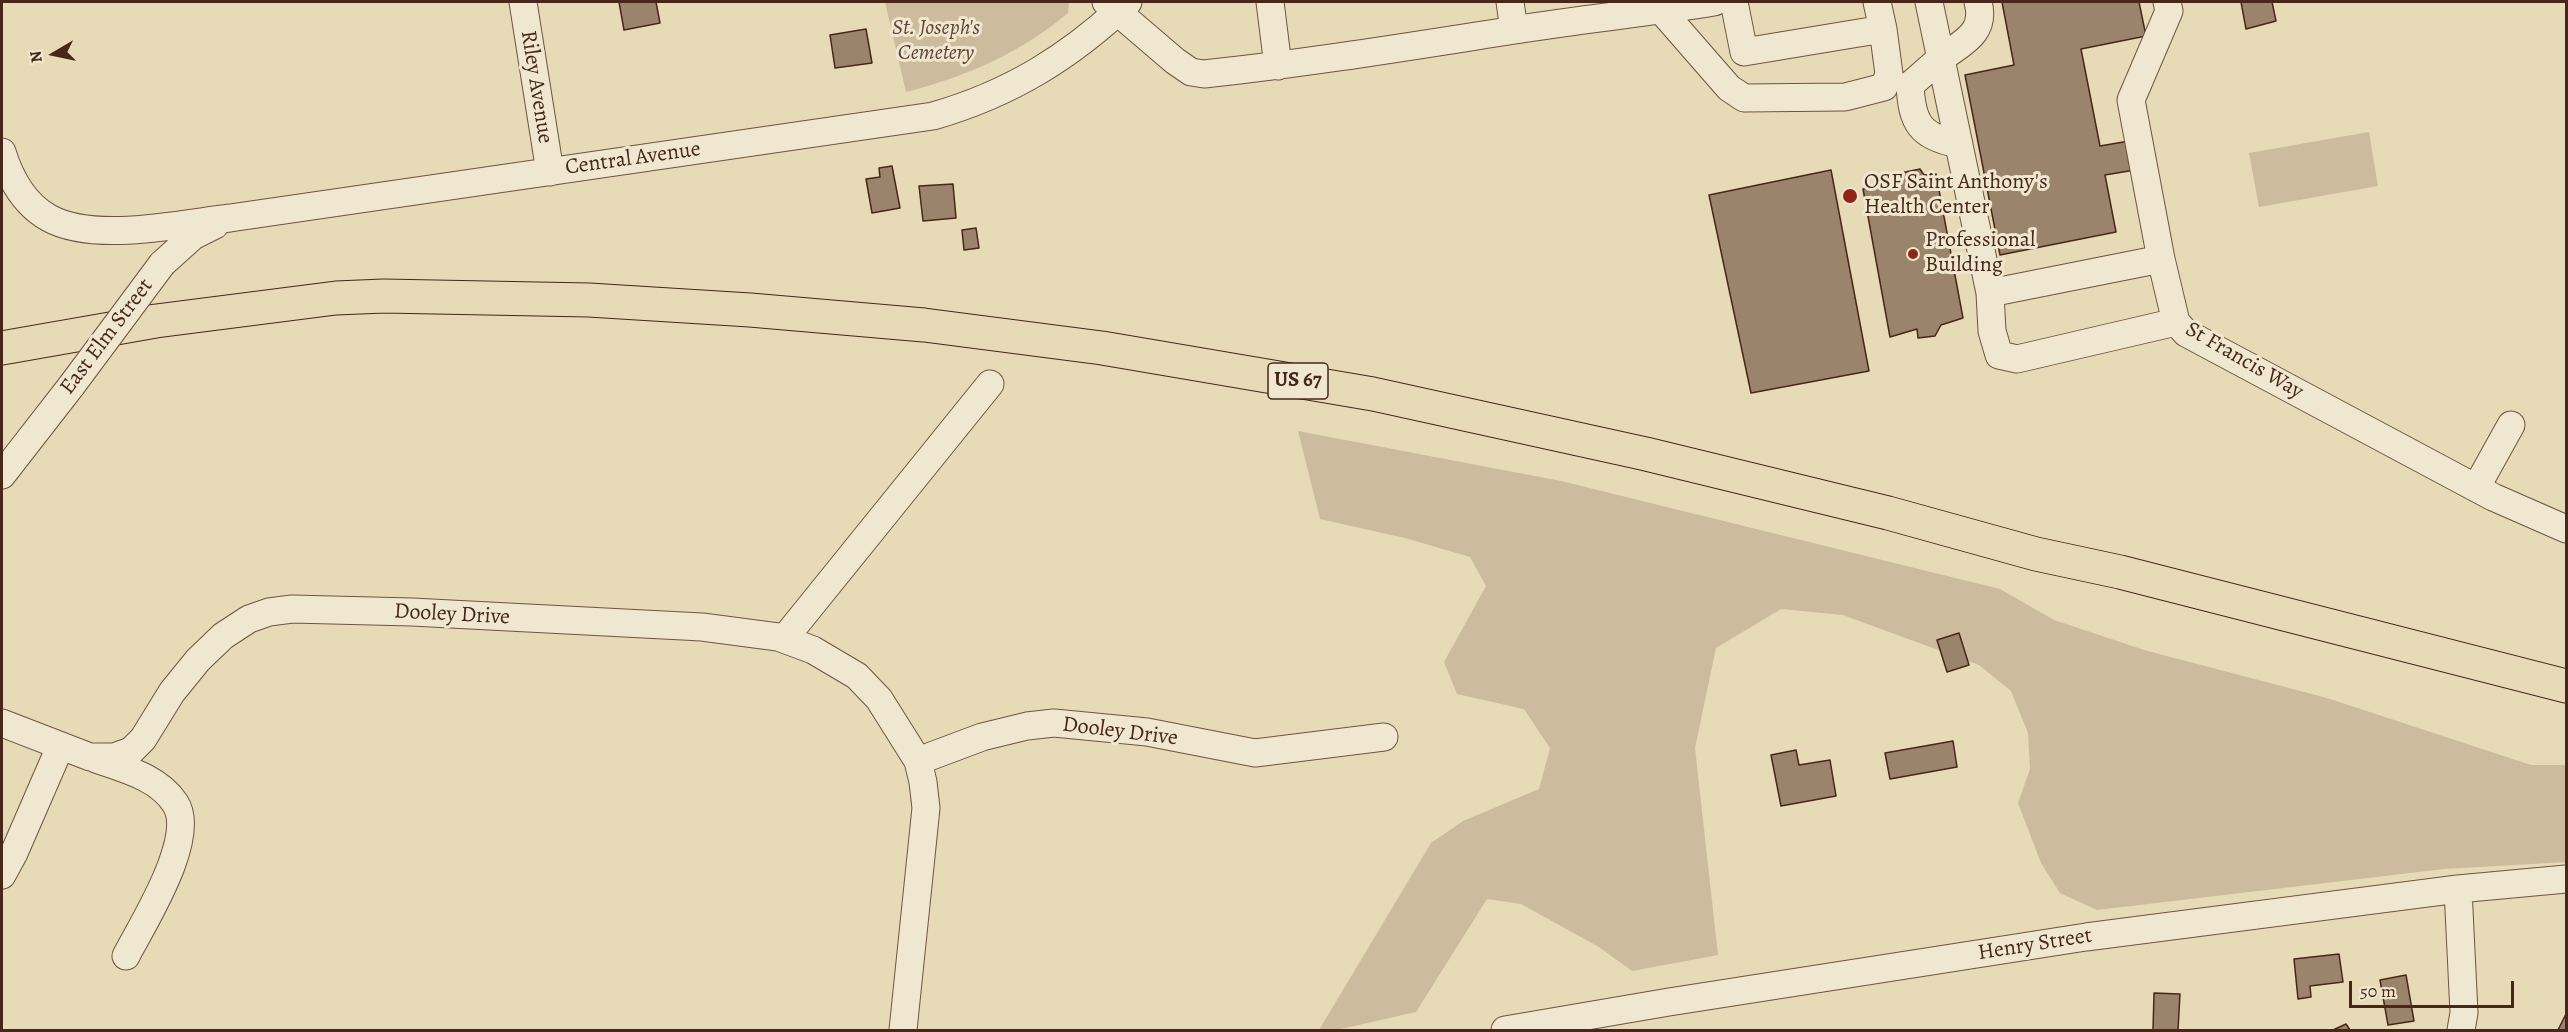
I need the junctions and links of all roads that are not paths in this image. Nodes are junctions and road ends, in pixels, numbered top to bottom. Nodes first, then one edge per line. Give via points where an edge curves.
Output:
1 (523, 2) edge
2 (1270, 2) edge
3 (1510, 2) edge
4 (1714, 2) edge
5 (1734, 2) edge
6 (1877, 2) edge
7 (1929, 2) edge
8 (2167, 2) edge
9 (1978, 3) edge
10 (1117, 5) edge
11 (1671, 7) edge
12 (1628, 8) edge
13 (1883, 29) junction
14 (1514, 30) junction
15 (1941, 58) junction
16 (1278, 66) junction
17 (1900, 80) junction
18 (1959, 144) junction
19 (2, 152) edge
20 (550, 172) junction
21 (230, 218) junction
22 (106, 230) junction
23 (2161, 259) junction
24 (160, 266) junction
25 (1990, 293) junction
26 (2176, 322) junction
27 (2, 348) edge
28 (990, 384) dead end
29 (2511, 425) dead end
30 (2, 475) edge
31 (2476, 488) junction
32 (2566, 529) edge
33 (784, 639) junction
34 (2566, 686) edge
35 (2, 723) edge
36 (1384, 738) dead end
37 (60, 747) junction
38 (90, 757) junction
39 (918, 761) junction
40 (2, 875) edge
41 (2566, 879) edge
42 (2458, 889) junction
43 (126, 956) dead end
44 (1571, 1025) edge
45 (903, 1030) edge
46 (1505, 1030) edge
47 (2461, 1030) edge

1 - 20 street, Riley Avenue
2 - 16 street
3 - 14 street
4 - 11 street
5 - 13 street via 1744,51
6 - 13 street
7 - 15 street
8 - 23 street, St Francis Way via 2169,11 2131,100
9 - 15 street via 1978,26 1962,46
10 - 16 street via 1191,72
10 - 20 street, Central Avenue via 1075,48 987,99 954,110
11 - 12 street
11 - 17 street via 1729,88 1744,98 1845,96
12 - 14 street
13 - 17 street
14 - 16 street
15 - 17 street
15 - 18 street
17 - 18 street via 1918,126 1938,141
18 - 25 street
19 - 22 street, Central Avenue via 16,186 48,218 69,226
20 - 21 street, Central Avenue
21 - 22 street, Central Avenue
21 - 24 street, East Elm Street via 193,236
22 - 24 street, Central Avenue via 151,253
23 - 25 street
23 - 26 street, St Francis Way
24 - 30 street, East Elm Street, bridge
25 - 26 street via 1992,331 1999,355 2017,358
26 - 31 street, St Francis Way via 2186,333
27 - 34 highway, US 67 via 156,321 336,298 384,296 589,300 738,309 924,325 1102,348 1372,394 1646,454
28 - 33 street
29 - 31 street
31 - 32 street, St Francis Way
33 - 38 street, Dooley Drive via 702,627 412,612 269,612 249,619 223,636 198,660 131,751 114,757
33 - 39 street, Dooley Drive via 813,650 857,676 879,699
35 - 37 street, Dooley Drive
36 - 39 street, Dooley Drive via 1255,753 1147,732 1054,723 982,737
37 - 38 street, Dooley Drive
37 - 40 street
38 - 43 street via 151,781 175,803 180,813 182,826 176,856
39 - 45 street, Dooley Drive via 926,807
41 - 42 street, Henry Street
42 - 44 street, Henry Street via 2075,939
42 - 47 street via 2464,1013
44 - 46 street, Henry Street

